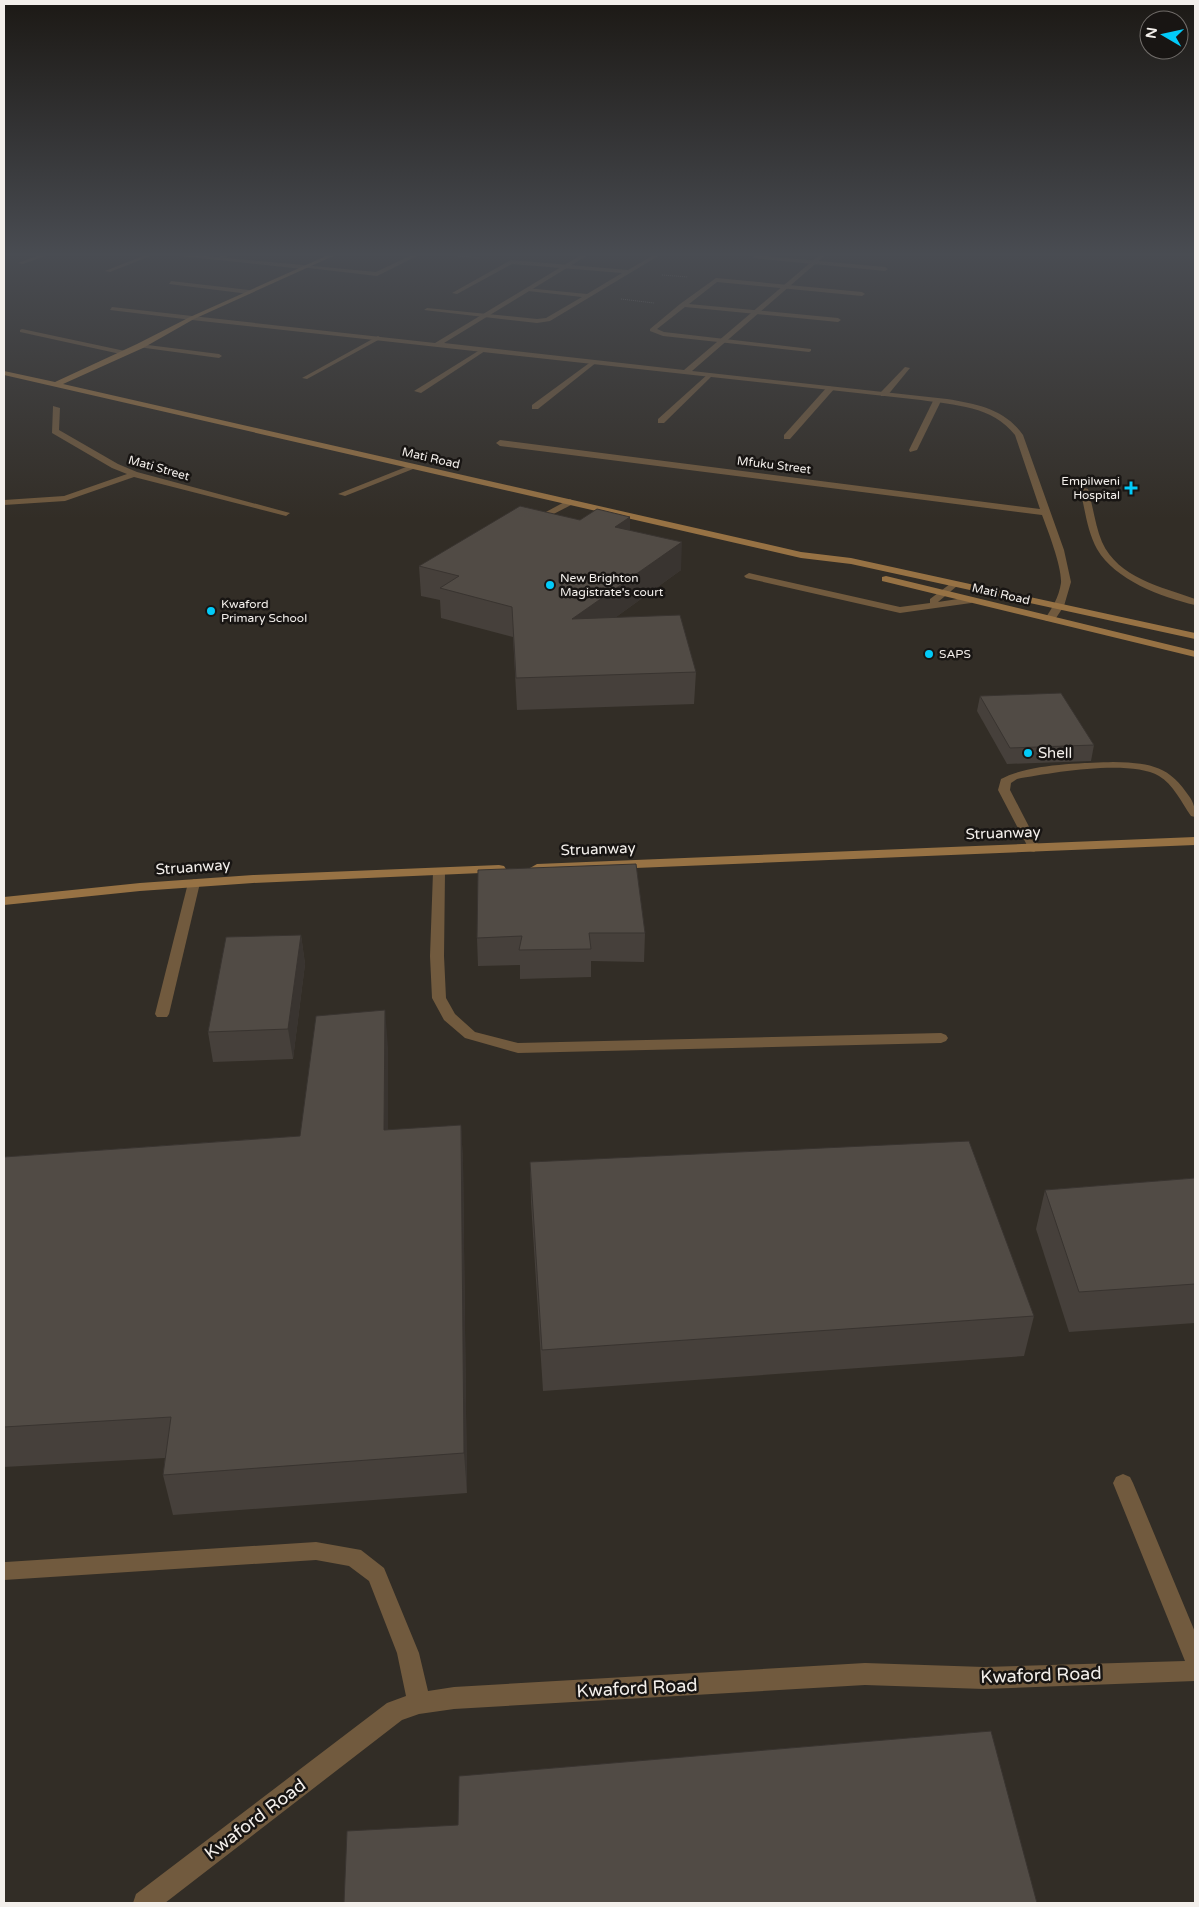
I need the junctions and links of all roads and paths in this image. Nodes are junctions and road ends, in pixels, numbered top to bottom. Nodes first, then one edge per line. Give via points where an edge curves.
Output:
1 (71, 341) edge
2 (149, 341) edge
3 (373, 341) edge
4 (403, 341) edge
5 (443, 341) edge
6 (723, 341) joint
7 (436, 345) junction
8 (140, 346) junction
9 (484, 350) junction
10 (809, 350) dead end
11 (125, 353) junction
12 (219, 356) dead end
13 (594, 362) junction
14 (907, 368) dead end
15 (4, 373) edge
16 (685, 373) junction
17 (710, 375) junction
18 (305, 378) dead end
19 (56, 385) junction
20 (830, 388) junction
21 (418, 391) dead end
22 (884, 394) junction
23 (937, 401) junction
24 (536, 407) dead end
25 (56, 408) dead end
26 (661, 421) dead end
27 (787, 437) dead end
28 (500, 443) dead end
29 (913, 450) dead end
30 (414, 467) junction
31 (134, 474) junction
32 (1084, 489) dead end
33 (342, 494) dead end
34 (570, 502) junction
35 (4, 503) edge
36 (1044, 512) junction
37 (286, 513) dead end
38 (530, 523) edge
39 (801, 555) junction
40 (749, 576) dead end
41 (954, 584) junction
42 (943, 593) junction
43 (971, 600) junction
44 (1195, 602) edge
45 (927, 606) junction
46 (1059, 606) junction
47 (1050, 619) junction
48 (1195, 636) edge
49 (1195, 654) edge
50 (1195, 813) edge
51 (1195, 841) edge
52 (1034, 848) junction
53 (439, 872) junction
54 (194, 883) junction
55 (4, 902) edge
56 (162, 1014) dead end
57 (941, 1038) dead end
58 (1123, 1483) dead end
59 (6, 1571) dead end
60 (1195, 1658) edge
61 (1195, 1671) edge
62 (419, 1703) junction
63 (145, 1903) edge

1 - 11 lane
2 - 8 street
3 - 18 lane
4 - 7 street
5 - 7 street
6 - 10 lane
6 - 16 street
7 - 9 street
8 - 11 street
8 - 12 lane
9 - 13 street
9 - 21 lane
11 - 19 street
13 - 16 street
13 - 24 lane
14 - 22 lane
15 - 19 street, Mati Road
16 - 17 street
17 - 20 street
17 - 26 lane
19 - 30 street, Mati Road
20 - 22 street
20 - 27 lane
22 - 23 street
23 - 29 lane
23 - 36 street via 979,409 1006,419 1015,428
25 - 31 lane, Mati Street via 54,428 57,432
28 - 36 street, Mfuku Street
30 - 33 lane
30 - 34 street, Mati Road
31 - 35 lane via 65,498
31 - 37 lane, Mati Street
32 - 44 lane via 1100,547 1113,565 1136,580
34 - 38 lane
34 - 39 street, Mati Road
36 - 46 street via 1059,550 1066,582
39 - 41 street, Mati Road via 851,561
39 - 42 street, Mati Road via 836,567
40 - 45 lane via 893,609
41 - 42 lane
41 - 46 street, Mati Road
42 - 43 street, Mati Road
42 - 45 lane
43 - 45 lane
43 - 47 street, Mati Road
46 - 47 street
46 - 48 street, Mati Road
47 - 49 street, Mati Road
50 - 52 lane via 1164,774 1146,767 1102,766 1014,776 1005,781 1004,790
51 - 52 street, Struanway
52 - 53 street, Struanway
53 - 54 street, Struanway
53 - 57 lane via 439,998 449,1017 470,1036 518,1048
54 - 55 street, Struanway
54 - 56 lane
58 - 60 lane
59 - 62 lane via 316,1551 354,1557 377,1575 408,1653
61 - 62 lane, Kwaford Road via 984,1678 865,1674 454,1698
62 - 63 lane, Kwaford Road via 395,1711

